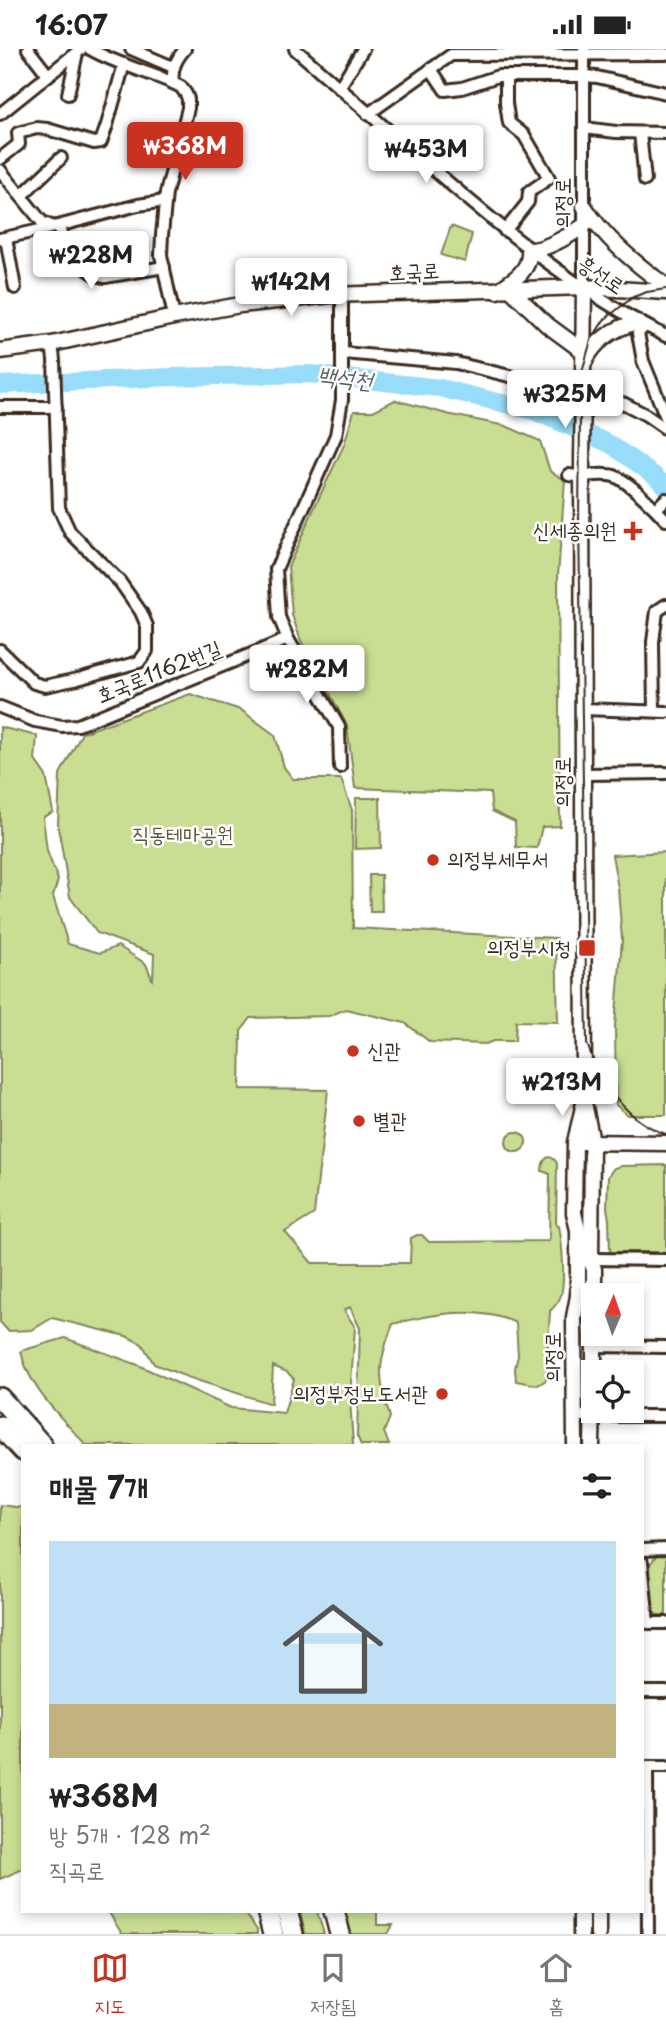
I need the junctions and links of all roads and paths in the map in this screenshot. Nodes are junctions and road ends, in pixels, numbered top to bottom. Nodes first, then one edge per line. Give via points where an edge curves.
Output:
1 (28, 49) edge
2 (90, 49) edge
3 (131, 49) edge
4 (185, 49) edge
5 (363, 49) edge
6 (79, 51) edge
7 (301, 51) edge
8 (551, 51) edge
9 (584, 51) edge
10 (449, 52) edge
11 (666, 54) edge
12 (124, 64) junction
13 (173, 67) junction
14 (431, 69) junction
15 (48, 75) junction
16 (506, 76) junction
17 (584, 76) junction
18 (173, 83) junction
19 (339, 88) junction
20 (68, 93) dead end
21 (666, 93) edge
22 (0, 114) edge
23 (368, 114) junction
24 (584, 128) junction
25 (640, 133) junction
26 (666, 133) edge
27 (61, 158) dead end
28 (0, 159) edge
29 (0, 170) edge
30 (645, 180) dead end
31 (21, 196) junction
32 (165, 201) junction
33 (584, 206) junction
34 (584, 226) junction
35 (56, 227) junction
36 (505, 231) junction
37 (3, 239) edge
38 (529, 250) junction
39 (164, 267) junction
40 (666, 286) edge
41 (584, 287) junction
42 (15, 288) dead end
43 (505, 291) junction
44 (666, 292) edge
45 (342, 295) junction
46 (174, 317) junction
47 (641, 324) junction
48 (666, 336) edge
49 (52, 344) junction
50 (0, 351) edge
51 (343, 353) junction
52 (583, 358) junction
53 (583, 395) junction
54 (0, 407) edge
55 (56, 407) junction
56 (666, 417) edge
57 (666, 429) edge
58 (578, 471) junction
59 (666, 499) edge
60 (656, 509) junction
61 (666, 520) edge
62 (666, 605) edge
63 (288, 639) junction
64 (0, 650) edge
65 (0, 707) edge
66 (583, 709) junction
67 (654, 711) junction
68 (666, 712) edge
69 (340, 767) dead end
70 (666, 773) edge
71 (584, 774) junction
72 (584, 1102) junction
73 (575, 1142) junction
74 (592, 1142) junction
75 (666, 1143) edge
76 (592, 1259) junction
77 (666, 1260) edge
78 (594, 1283) edge
79 (644, 1345) edge
80 (666, 1347) edge
81 (0, 1398) edge
82 (575, 1416) junction
83 (581, 1416) edge
84 (644, 1416) edge
85 (666, 1416) edge
86 (593, 1423) edge
87 (0, 1426) edge
88 (41, 1444) edge
89 (575, 1444) edge
90 (592, 1444) edge
91 (21, 1449) edge
92 (666, 1549) edge
93 (644, 1550) edge
94 (644, 1582) edge
95 (666, 1623) edge
96 (644, 1692) edge
97 (666, 1692) edge
98 (666, 1767) edge
99 (645, 1907) edge
100 (268, 1913) edge
101 (288, 1913) edge
102 (335, 1913) edge
103 (581, 1913) edge
104 (598, 1913) edge
105 (273, 1934) edge
106 (293, 1934) edge
107 (340, 1934) edge
108 (581, 1934) edge
109 (598, 1934) edge
110 (648, 1934) edge

1 - 15 street
2 - 12 street
3 - 13 street
4 - 13 street
5 - 19 street
6 - 15 street
6 - 20 street
7 - 19 street, 흥선로
8 - 9 street
8 - 10 street
9 - 11 street
9 - 17 street, 의정로
10 - 14 street
12 - 18 street
12 - 28 street via 101,142 37,128 18,134 19,144
13 - 18 street
14 - 16 street via 445,90
14 - 23 street
15 - 22 street
16 - 17 street
16 - 36 street via 509,123 524,135 550,179 528,192 528,202
17 - 21 street
17 - 24 street, 의정로
18 - 32 street via 186,94 188,108
19 - 23 street, 흥선로
23 - 36 street, 흥선로
24 - 25 street
24 - 33 street, 의정로
25 - 26 street
25 - 30 street
27 - 31 street
29 - 31 street
31 - 35 street via 42,222
32 - 35 street
32 - 39 street
33 - 34 street, 의정로
33 - 40 street via 597,227
34 - 38 street via 547,247
34 - 41 street, 의정로
35 - 37 street
35 - 39 street via 96,276
36 - 38 street, 흥선로
37 - 42 street
38 - 41 street, 흥선로
38 - 43 street via 525,268
39 - 46 street
41 - 43 street, 호국로
41 - 44 street, 호국로
41 - 47 street, 흥선로
41 - 52 street, 의정로
43 - 45 street, 호국로
43 - 52 street
45 - 46 street, 호국로
45 - 51 street
46 - 49 street, 호국로
47 - 48 street, 흥선로
47 - 52 street via 621,326
47 - 56 street via 643,361
49 - 50 street, 호국로
49 - 55 street
51 - 53 street via 456,363
51 - 63 street via 336,435 276,569 279,617
52 - 53 street, 의정로
53 - 57 street via 625,404
53 - 58 street, 의정로
54 - 55 street
55 - 64 street via 59,508 70,533 120,582 141,612 148,650 139,661 46,686 34,683
58 - 60 street via 615,477
58 - 66 street, 의정로
59 - 60 street
60 - 61 street
62 - 67 street via 657,611 653,642
63 - 65 street, 호국로1162번길 via 78,725 35,721
63 - 69 street via 339,727
66 - 67 street
66 - 71 street, 의정로
67 - 68 street
70 - 71 street
71 - 72 street, 의정로
72 - 73 street, 의정로
72 - 74 street, 의정로
73 - 74 street
73 - 82 street, 의정로
74 - 75 street
74 - 76 street, 의정로
76 - 77 street
76 - 78 street, 의정로
79 - 80 street
81 - 88 highway
82 - 83 street
82 - 89 street, 의정로
84 - 85 street
86 - 90 street
87 - 91 highway
92 - 93 street
94 - 95 street via 648,1623
96 - 97 street
98 - 99 street via 646,1767
99 - 110 street
100 - 105 highway
101 - 106 highway
102 - 107 highway
103 - 108 street
104 - 109 street

